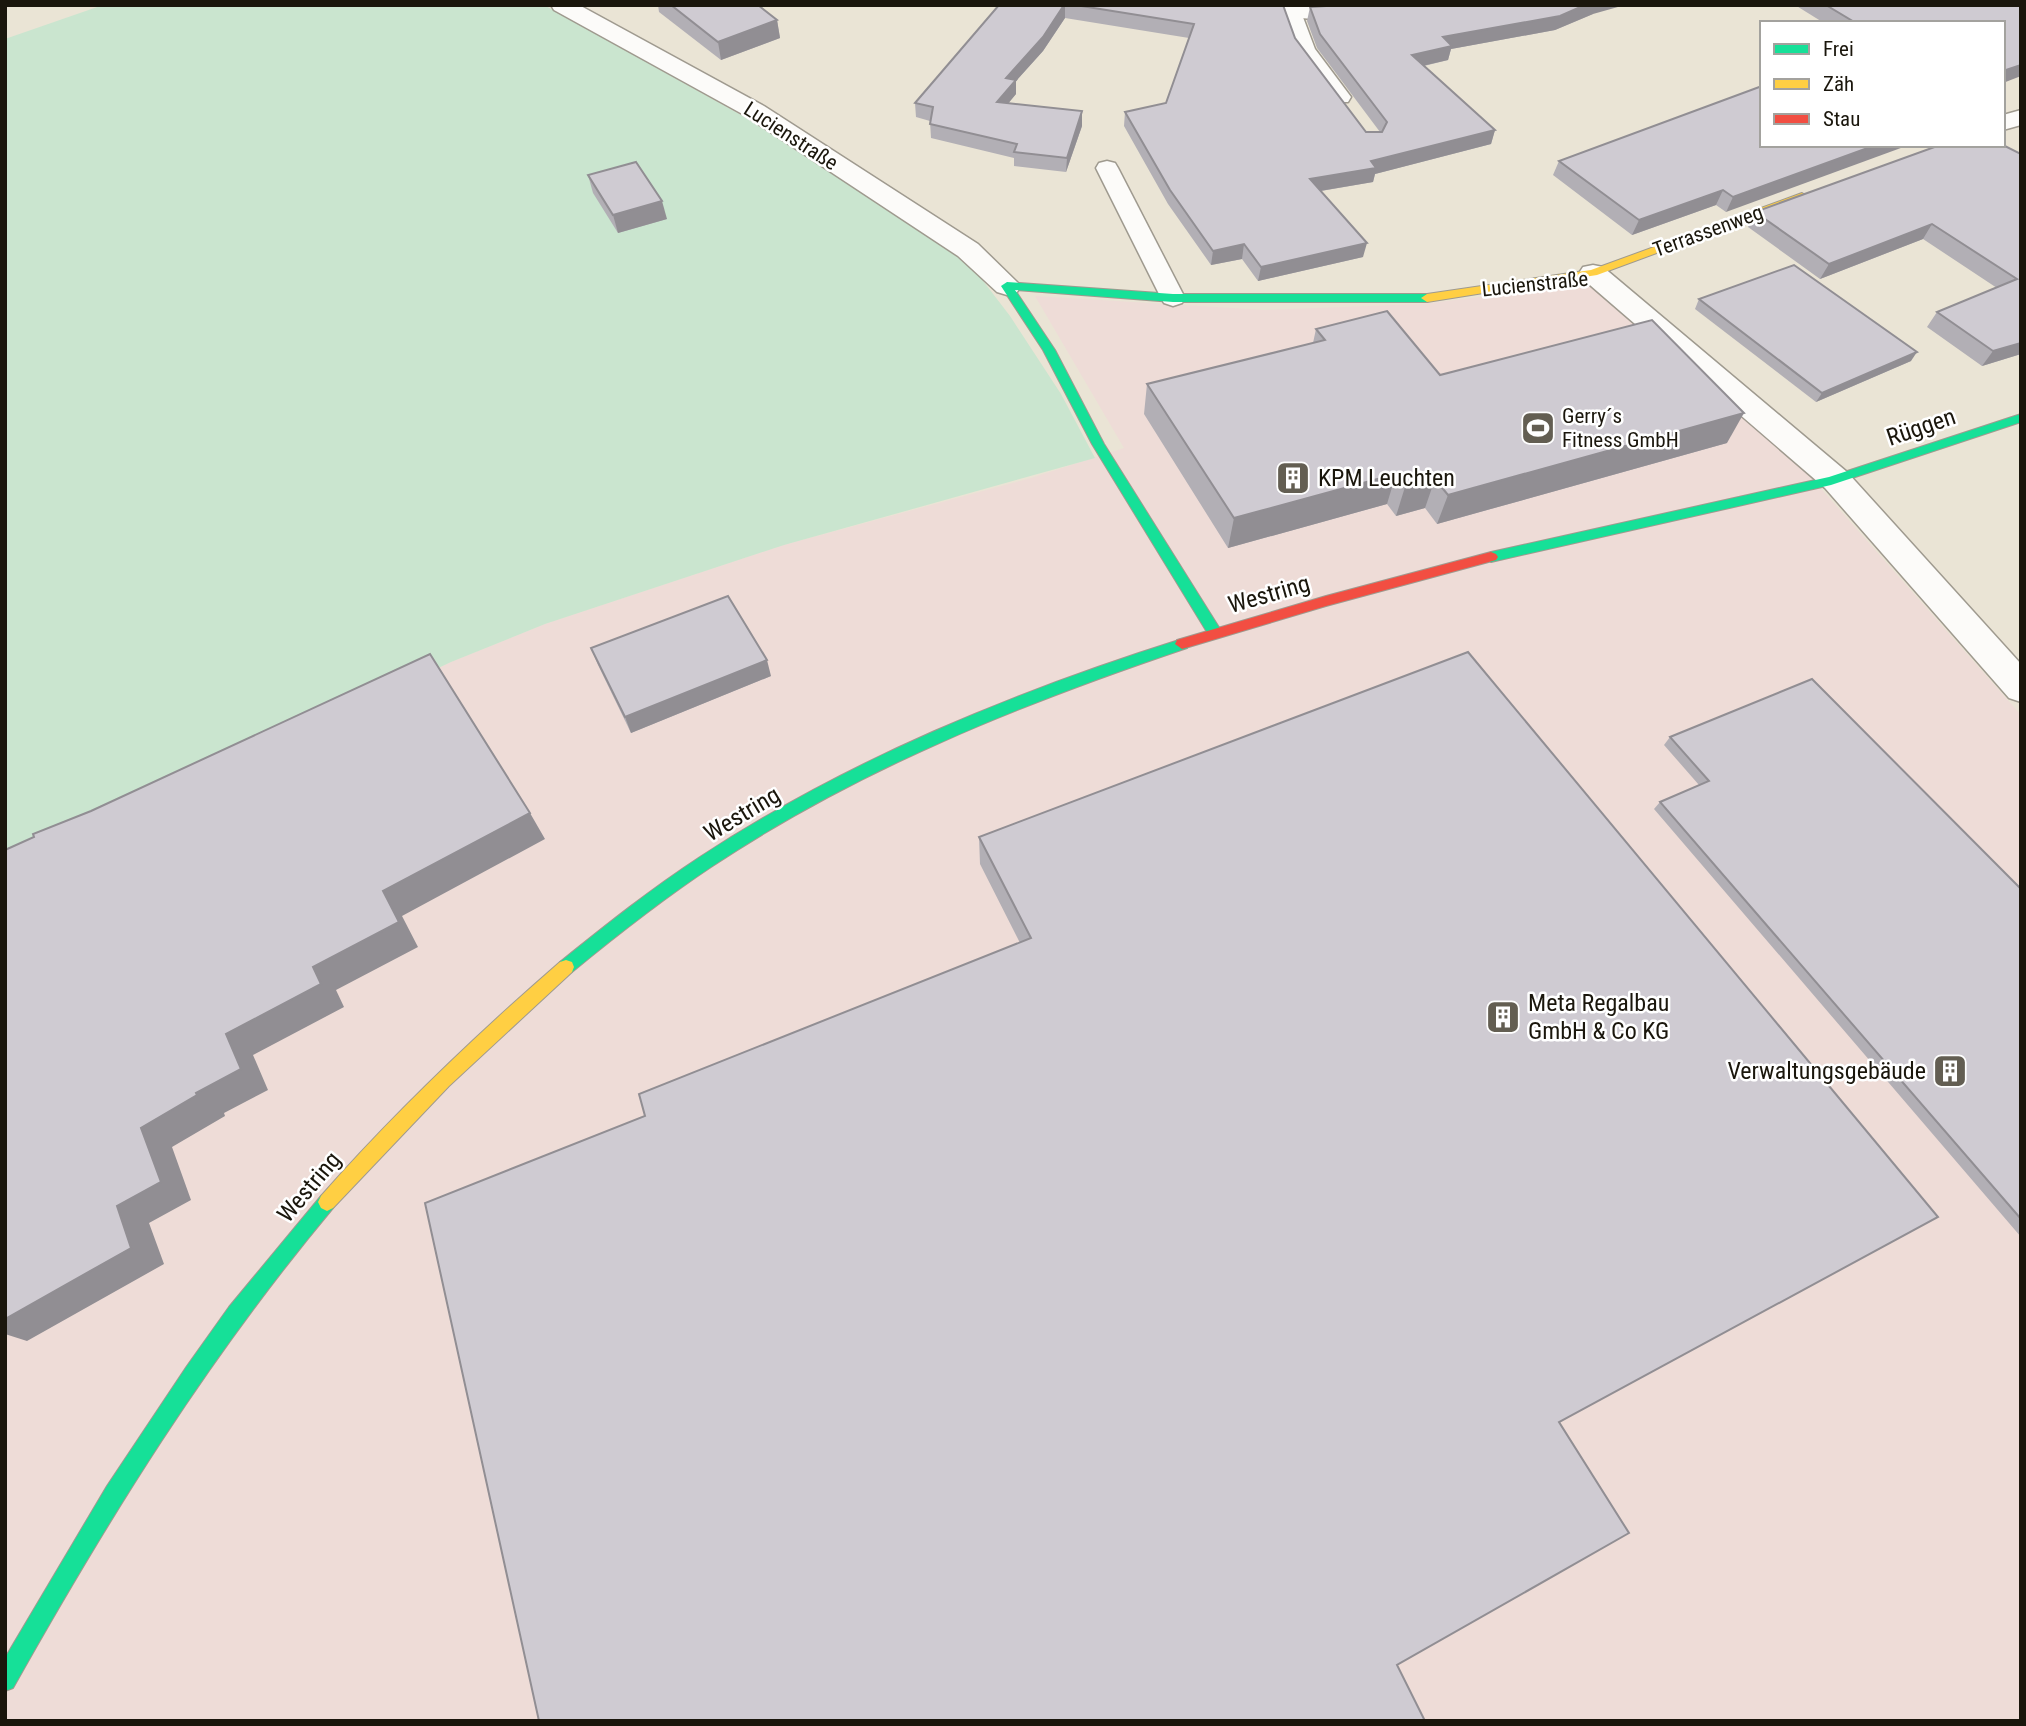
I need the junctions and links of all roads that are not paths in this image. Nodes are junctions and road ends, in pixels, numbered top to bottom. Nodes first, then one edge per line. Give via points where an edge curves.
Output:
1 (562, 5) edge
2 (1220, 5) edge
3 (1408, 5) edge
4 (1291, 12) junction
5 (1355, 117) edge
6 (1107, 168) dead end
7 (1813, 192) edge
8 (1593, 273) junction
9 (1007, 286) junction
10 (1173, 298) junction
11 (2021, 418) edge
12 (1836, 480) junction
13 (1214, 634) junction
14 (2021, 688) edge
15 (5, 1681) edge

1 - 9 street, Lucienstraße via 755,111 968,250
2 - 4 street
3 - 4 street
4 - 5 lane via 1305,50
6 - 10 lane
7 - 8 street, Terrassenweg
8 - 10 street, Lucienstraße via 1418,299
8 - 12 street, Lucienstraße
9 - 10 street, Lucienstraße
9 - 13 street, Lucienstraße
11 - 12 street, Rüggen
12 - 13 street, Westring via 1519,550
12 - 14 street, Lucienstraße
13 - 15 street, Westring via 991,713 815,798 754,832 632,914 496,1024 371,1150 250,1297 120,1483

